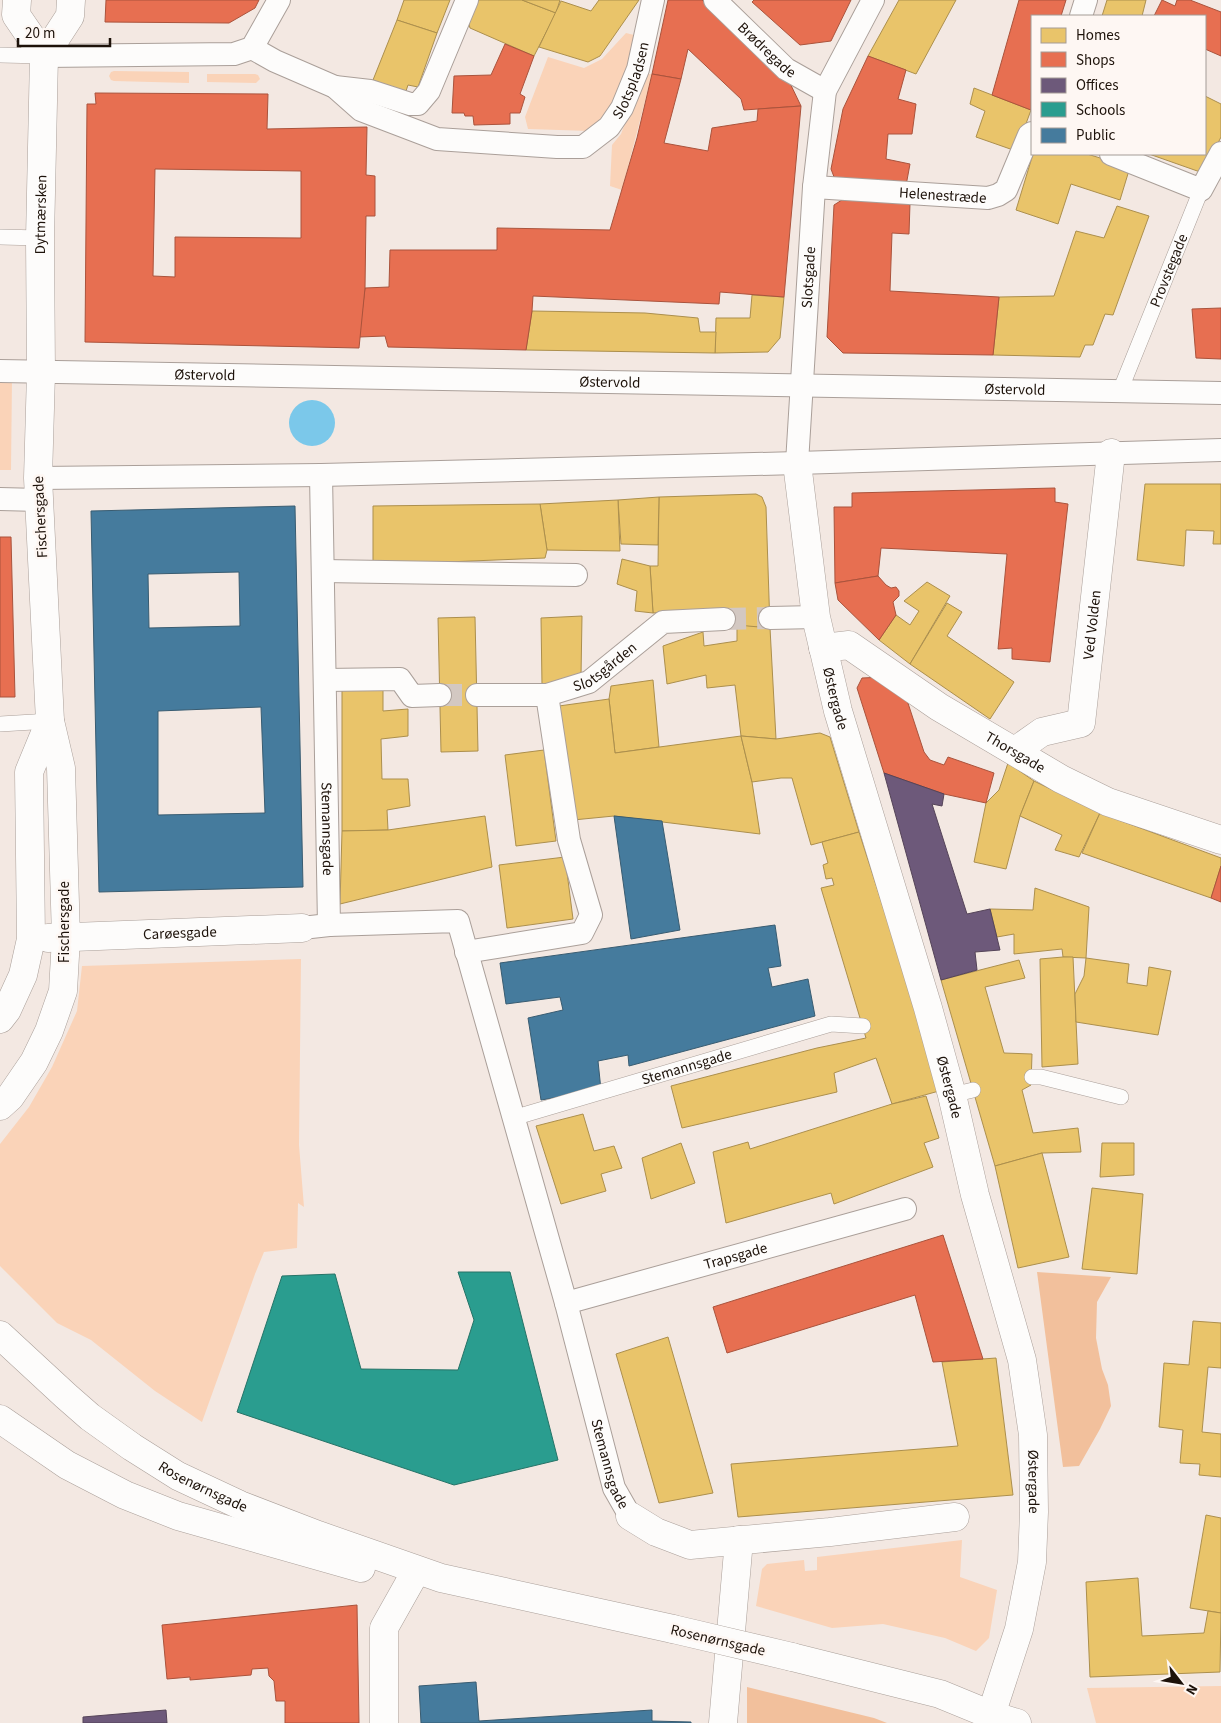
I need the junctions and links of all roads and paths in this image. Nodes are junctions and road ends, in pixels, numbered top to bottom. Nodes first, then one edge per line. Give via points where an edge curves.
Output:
1 (17, 0) edge
2 (71, 0) edge
3 (279, 0) edge
4 (467, 0) edge
5 (653, 0) edge
6 (715, 0) edge
7 (873, 0) edge
8 (1086, 0) edge
9 (1081, 15) edge
10 (252, 48) junction
11 (0, 55) edge
12 (44, 56) junction
13 (335, 87) junction
14 (825, 91) junction
15 (1031, 134) edge
16 (1221, 153) edge
17 (1113, 155) edge
18 (814, 187) junction
19 (1200, 190) junction
20 (0, 237) edge
21 (40, 238) junction
22 (0, 371) edge
23 (41, 373) junction
24 (802, 385) junction
25 (1120, 391) junction
26 (1221, 393) edge
27 (1221, 450) edge
28 (1111, 453) junction
29 (797, 463) junction
30 (321, 475) junction
31 (39, 489) junction
32 (0, 500) edge
33 (323, 571) junction
34 (576, 575) dead end
35 (816, 617) junction
36 (770, 618) tunnel mouth
37 (724, 619) tunnel mouth
38 (823, 648) junction
39 (325, 680) junction
40 (440, 695) tunnel mouth
41 (477, 695) tunnel mouth
42 (547, 695) junction
43 (50, 721) junction
44 (0, 724) edge
45 (1014, 751) junction
46 (1221, 840) edge
47 (329, 925) junction
48 (302, 928) joint
49 (66, 938) junction
50 (31, 939) junction
51 (466, 952) junction
52 (0, 1019) edge
53 (863, 1026) dead end
54 (1032, 1077) dead end
55 (1121, 1097) dead end
56 (0, 1106) edge
57 (513, 1118) junction
58 (905, 1209) dead end
59 (566, 1303) junction
60 (0, 1335) edge
61 (0, 1419) edge
62 (630, 1516) joint
63 (955, 1517) dead end
64 (739, 1540) junction
65 (441, 1578) junction
66 (410, 1580) junction
67 (724, 1713) edge
68 (993, 1719) edge
69 (384, 1723) edge
70 (1017, 1723) edge

1 - 12 street via 16,15
2 - 12 street via 70,16
3 - 10 street
4 - 13 street via 432,85 418,104 370,91
5 - 13 street, Slotspladsen via 638,69 622,108 609,127 582,147 436,140 362,110
6 - 14 street, Brødregade via 786,69
7 - 14 street
8 - 9 street
10 - 12 street via 234,54
10 - 13 street
11 - 12 lane
12 - 21 street, Dytmærsken
14 - 18 street, Slotsgade
15 - 18 street, Helenestræde via 1006,190 988,198
16 - 19 street, Provstegade
17 - 19 street
18 - 24 street, Slotsgade
19 - 25 lane, Provstegade
20 - 21 lane
21 - 23 street, Dytmærsken
22 - 23 street, Østervold
23 - 24 street, Østervold
23 - 31 street, Fischersgade
24 - 25 street, Østervold
24 - 29 street, Slotsgade
25 - 26 street, Østervold
27 - 28 street
28 - 29 street
28 - 45 street, Ved Volden via 1081,723 1042,732
29 - 30 street
29 - 35 street, Østergade
30 - 31 street
30 - 33 street, Stemannsgade
31 - 32 street
31 - 43 street, Fischersgade
33 - 34 street
33 - 39 street, Stemannsgade
35 - 36 street
35 - 38 street, Østergade
37 - 42 street, Slotsgården via 663,622 589,682
38 - 45 street, Thorsgade via 849,645 939,707
38 - 68 street, Østergade via 922,1010 963,1093 975,1195 1022,1360 1033,1435 1031,1570 1019,1629
39 - 40 street via 400,680 412,696
39 - 47 street, Stemannsgade
41 - 42 street, Slotsgården
42 - 51 street via 569,840 591,915 582,933
43 - 44 lane
43 - 49 street, Fischersgade via 62,768
43 - 50 street, Fischersgade via 29,772
45 - 46 street, Thorsgade via 1060,779 1108,802
47 - 48 street, Carøesgade
47 - 51 street, Stemannsgade via 458,921
48 - 49 street, Carøesgade
49 - 50 street, Carøesgade
49 - 56 street, Fischersgade via 63,991 49,1031 34,1062
50 - 52 street, Fischersgade via 23,975
51 - 57 street, Stemannsgade
53 - 57 lane, Stemannsgade via 831,1024
54 - 55 lane
57 - 59 street, Stemannsgade
58 - 59 street, Trapsgade
59 - 62 street, Stemannsgade via 614,1488
60 - 65 street, Rosenørnsgade via 90,1417 178,1476 240,1505
61 - 66 street, Rosenørnsgade via 67,1465 125,1495 178,1516
62 - 64 street, Stemannsgade via 656,1532 690,1545
63 - 64 street, Stemannsgade
64 - 67 street
65 - 66 street, Rosenørnsgade
65 - 68 street, Rosenørnsgade, bridge via 674,1629 940,1694
66 - 69 street via 384,1628
68 - 70 street, Rosenørnsgade

